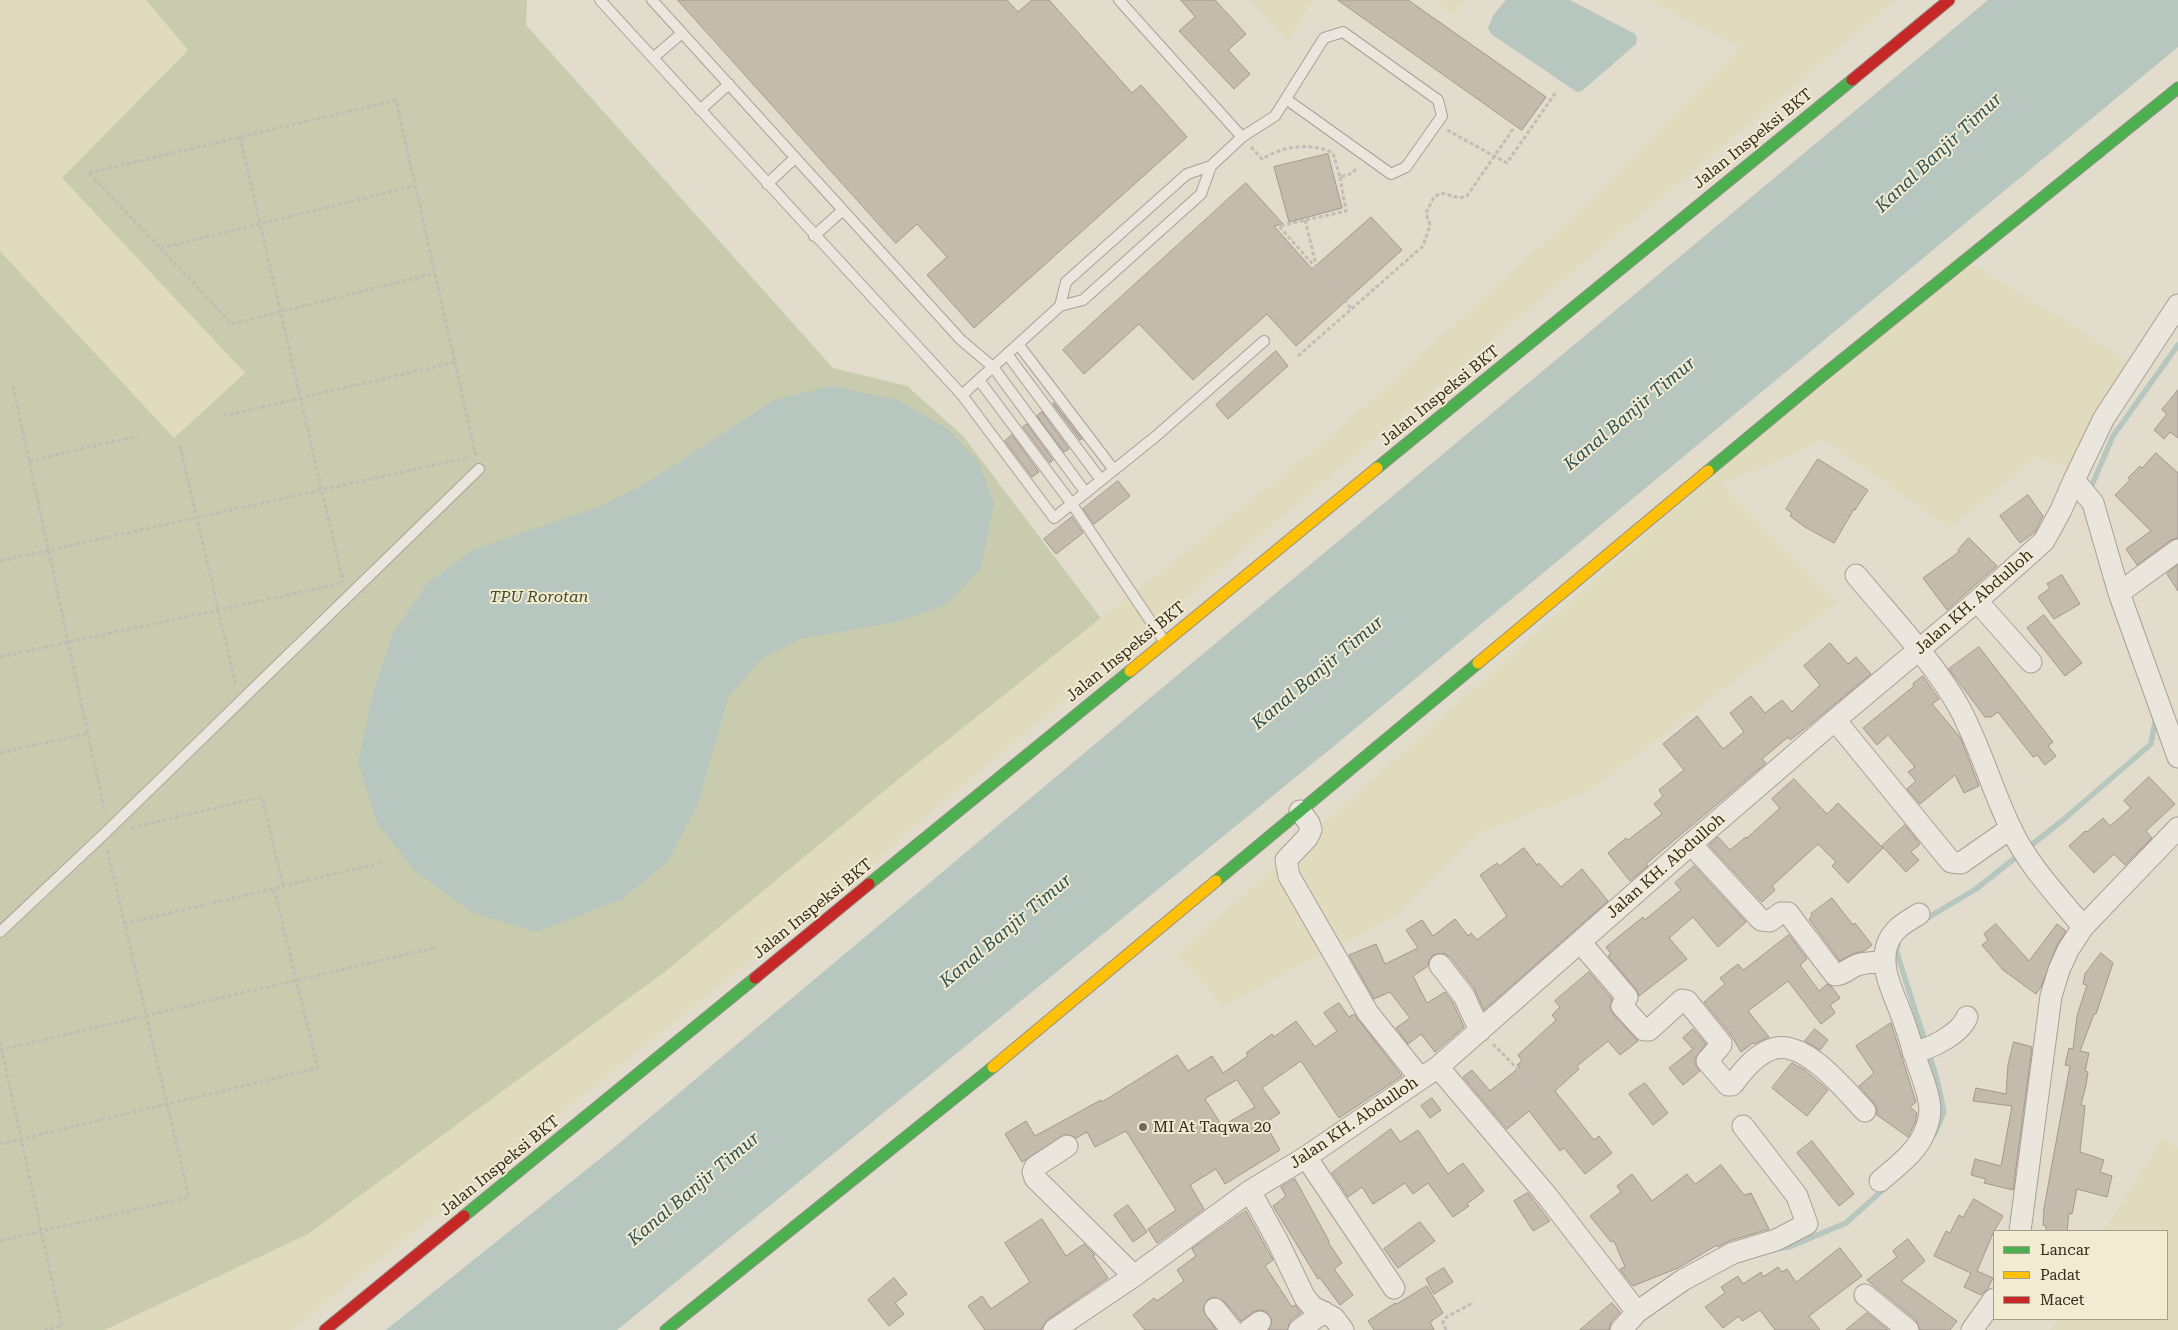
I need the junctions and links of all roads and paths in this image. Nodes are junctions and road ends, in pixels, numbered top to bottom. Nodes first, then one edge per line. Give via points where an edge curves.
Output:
1 (600, 0) edge
2 (652, 0) edge
3 (1119, 0) edge
4 (1949, 0) edge
5 (682, 33) junction
6 (653, 58) junction
7 (729, 84) junction
8 (2178, 88) edge
9 (1556, 92) dead end
10 (1286, 99) junction
11 (700, 110) junction
12 (1438, 123) junction
13 (1513, 129) dead end
14 (240, 137) junction
15 (1242, 138) junction
16 (1364, 156) junction
17 (1496, 156) junction
18 (796, 158) junction
19 (1211, 166) junction
20 (1340, 177) junction
21 (767, 184) junction
22 (415, 186) junction
23 (843, 210) junction
24 (1305, 220) junction
25 (260, 224) junction
26 (814, 236) junction
27 (160, 248) junction
28 (1317, 270) junction
29 (435, 273) junction
30 (2178, 305) edge
31 (1060, 306) junction
32 (1352, 309) junction
33 (280, 311) junction
34 (1264, 341) dead end
35 (1018, 344) junction
36 (1007, 354) junction
37 (1298, 356) dead end
38 (455, 362) junction
39 (993, 367) junction
40 (979, 380) junction
41 (13, 386) dead end
42 (962, 395) junction
43 (300, 398) junction
44 (222, 416) dead end
45 (138, 436) dead end
46 (180, 446) dead end
47 (476, 456) junction
48 (29, 461) junction
49 (479, 469) joint
50 (1114, 470) junction
51 (1101, 480) junction
52 (322, 490) junction
53 (2083, 492) junction
54 (1086, 493) junction
55 (1072, 504) junction
56 (197, 517) junction
57 (48, 550) junction
58 (2178, 550) edge
59 (0, 561) edge
60 (1856, 575) dead end
61 (343, 582) junction
62 (2119, 592) junction
63 (347, 598) junction
64 (1977, 601) junction
65 (219, 609) junction
66 (68, 642) junction
67 (1164, 642) junction
68 (1918, 650) junction
69 (0, 657) edge
70 (2031, 662) dead end
71 (240, 701) junction
72 (1834, 720) junction
73 (88, 733) junction
74 (0, 753) edge
75 (2178, 757) edge
76 (1300, 811) junction
77 (2178, 828) edge
78 (106, 831) junction
79 (2014, 835) junction
80 (1691, 844) junction
81 (381, 863) dead end
82 (283, 886) junction
83 (274, 889) junction
84 (1919, 914) dead end
85 (124, 924) junction
86 (2083, 927) junction
87 (0, 932) edge
88 (1580, 942) junction
89 (438, 947) dead end
90 (1885, 962) junction
91 (1440, 965) dead end
92 (297, 980) junction
93 (146, 1015) junction
94 (1967, 1017) dead end
95 (1480, 1031) junction
96 (0, 1042) edge
97 (1, 1049) edge
98 (1921, 1050) junction
99 (1438, 1067) junction
100 (1420, 1078) junction
101 (1545, 1097) dead end
102 (167, 1104) junction
103 (1865, 1111) dead end
104 (1744, 1126) dead end
105 (21, 1139) junction
106 (0, 1144) edge
107 (1067, 1146) dead end
108 (1306, 1157) junction
109 (1880, 1181) dead end
110 (1250, 1192) junction
111 (2020, 1230) edge
112 (41, 1231) junction
113 (0, 1241) edge
114 (1134, 1276) junction
115 (1394, 1288) dead end
116 (1865, 1295) dead end
117 (1993, 1300) edge
118 (1474, 1302) dead end
119 (1215, 1309) dead end
120 (1324, 1312) junction
121 (1637, 1312) junction
122 (46, 1330) edge
123 (325, 1330) edge
124 (666, 1330) edge
125 (1054, 1330) edge
126 (1232, 1330) edge
127 (1299, 1330) edge
128 (1343, 1330) edge
129 (1446, 1330) edge
130 (1621, 1330) edge
131 (1908, 1330) edge
132 (1972, 1330) edge

1 - 6 lane
2 - 5 lane
3 - 15 lane
4 - 67 street, Jalan Inspeksi BKT
5 - 6 lane
5 - 7 lane
6 - 11 lane
7 - 11 lane
7 - 18 lane
8 - 76 street via 1814,384
9 - 17 path via 1507,163
10 - 12 lane via 1324,38 1344,32 1438,100 1442,116
10 - 15 lane via 1275,116
10 - 16 lane
11 - 21 lane
12 - 16 lane via 1406,167 1391,174
12 - 17 path
13 - 17 path
14 - 22 path via 396,100
14 - 25 path
14 - 27 path via 89,173
15 - 19 lane
15 - 20 path via 1262,160 1271,154 1307,145 1321,147 1333,153
16 - 20 path via 1353,173
17 - 32 path via 1467,196 1460,198 1441,193 1434,197 1426,213 1430,225 1423,246
18 - 21 lane
18 - 23 lane
19 - 31 lane via 1201,194 1083,300
19 - 31 lane via 1187,174 1066,282
20 - 24 path via 1346,210
21 - 26 lane
22 - 25 path
22 - 29 path
23 - 26 lane
23 - 39 lane via 961,340
24 - 28 path
24 - 28 path via 1279,226
25 - 27 path
25 - 33 path
26 - 42 lane
27 - 33 path via 232,324
28 - 32 path
29 - 33 path
29 - 38 path
30 - 53 street, Jalan KH. Abdulloh via 2104,418
31 - 35 lane
32 - 37 path
33 - 43 path
34 - 50 lane
35 - 36 lane
35 - 50 lane
36 - 39 lane
36 - 51 lane
38 - 43 path
38 - 47 path
39 - 40 lane
39 - 54 lane
40 - 42 lane
40 - 55 lane
41 - 48 path
42 - 55 lane via 1054,518
43 - 44 path
43 - 52 path
45 - 48 path
46 - 56 path
47 - 49 path
47 - 52 path
48 - 57 path
49 - 63 lane
50 - 51 lane
51 - 54 lane
52 - 56 path
52 - 61 path
53 - 62 street
53 - 64 street, Jalan KH. Abdulloh via 2061,510 2044,541
54 - 55 lane
55 - 67 lane
56 - 57 path
56 - 65 path
57 - 59 path
57 - 66 path
58 - 62 street
60 - 68 street
61 - 63 path
61 - 65 path
62 - 75 street
63 - 71 lane
64 - 68 street, Jalan KH. Abdulloh
64 - 70 street
65 - 66 path
65 - 71 path
66 - 69 path
66 - 73 path
67 - 123 street, Jalan Inspeksi BKT
68 - 72 street, Jalan KH. Abdulloh
68 - 79 street via 1965,720
71 - 78 lane
72 - 79 street via 1951,862 1961,863
72 - 80 street, Jalan KH. Abdulloh
73 - 74 path
73 - 78 path
76 - 100 street via 1311,830 1286,860 1289,876 1368,1013
76 - 124 street via 956,1098
77 - 86 street
78 - 82 path via 262,797
78 - 85 path
78 - 87 lane
79 - 86 street via 2034,866
80 - 88 street, Jalan KH. Abdulloh
80 - 90 street via 1761,920 1770,920 1781,912 1788,913 1835,975 1857,965
81 - 82 path
82 - 83 path
83 - 85 path
83 - 92 path
84 - 90 street via 1897,928 1887,946
85 - 93 path
86 - 111 street via 2068,950 2051,996
88 - 95 street, Jalan KH. Abdulloh
88 - 103 street via 1627,997 1622,1006 1644,1030 1649,1030 1682,1000 1687,1001 1721,1045 1707,1061 1728,1085 1732,1085 1760,1056 1774,1048 1784,1048 1807,1056 1820,1065
89 - 92 path
90 - 98 street via 1904,1021
91 - 95 street via 1464,996
92 - 93 path
92 - 102 path via 318,1068
93 - 97 path
93 - 102 path
94 - 98 street via 1960,1029
95 - 99 street, Jalan KH. Abdulloh
95 - 101 path
96 - 97 path
97 - 105 path
98 - 109 street via 1930,1116 1925,1133 1905,1160
99 - 100 street, Jalan KH. Abdulloh
99 - 121 street via 1548,1197
100 - 108 street, Jalan KH. Abdulloh
102 - 105 path
102 - 112 path via 189,1197
104 - 121 street via 1797,1196 1808,1224 1776,1240 1733,1253 1683,1280
105 - 106 path
105 - 112 path
107 - 114 street via 1034,1167 1035,1178
108 - 110 street, Jalan KH. Abdulloh
108 - 115 street
110 - 114 street, Jalan KH. Abdulloh
110 - 120 street via 1305,1298
112 - 113 path
112 - 122 path via 62,1326
114 - 125 street, Jalan KH. Abdulloh
116 - 131 street
117 - 132 street
118 - 129 path via 1445,1318
119 - 126 street
120 - 127 street
120 - 128 street via 1334,1318
121 - 130 street

